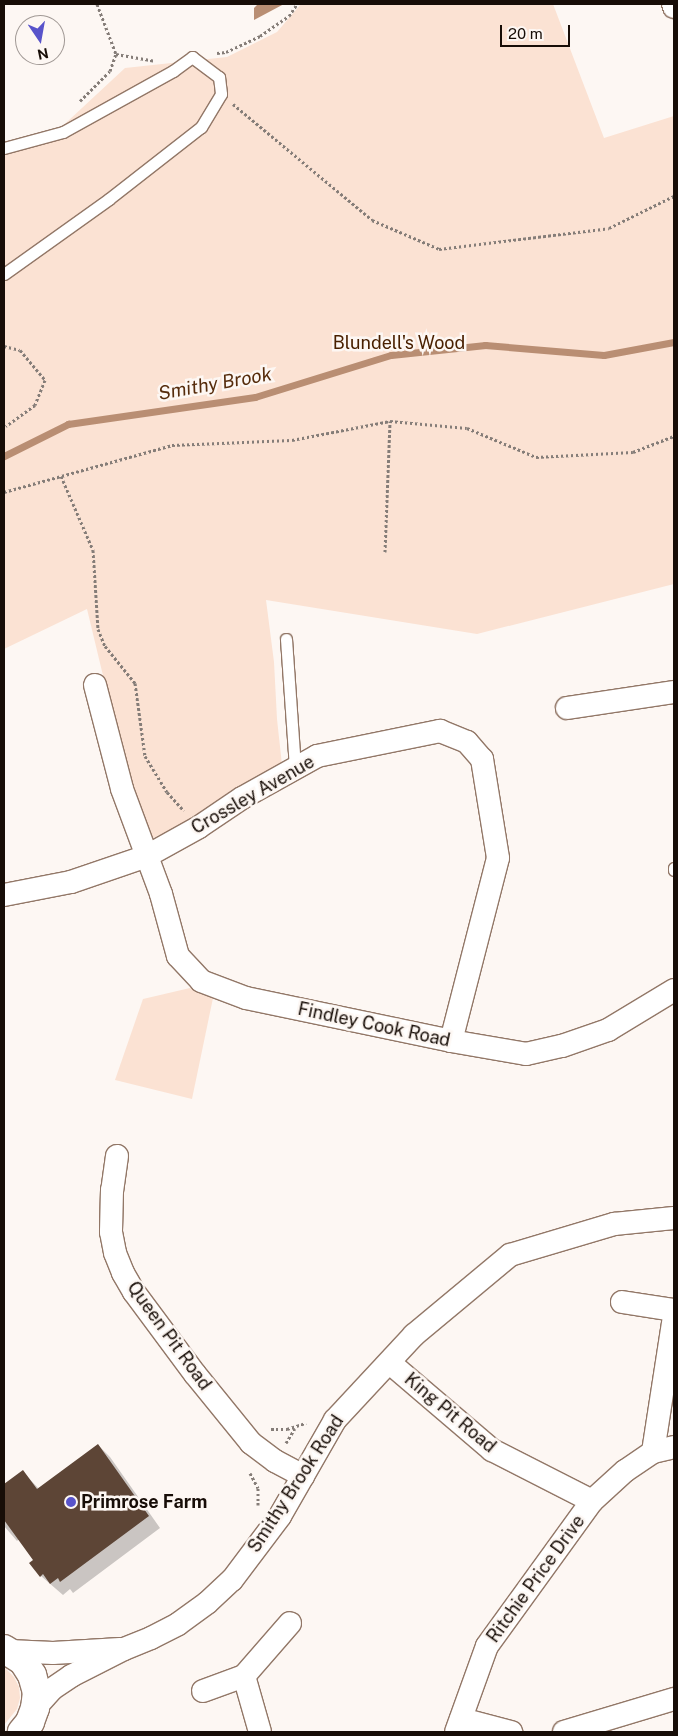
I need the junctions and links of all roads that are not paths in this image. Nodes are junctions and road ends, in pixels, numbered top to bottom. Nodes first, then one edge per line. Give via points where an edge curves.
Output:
1 (4, 148) edge
2 (4, 274) edge
3 (286, 639) dead end
4 (95, 685) dead end
5 (674, 692) edge
6 (567, 708) dead end
7 (295, 767) junction
8 (147, 856) junction
9 (4, 894) edge
10 (674, 990) edge
11 (451, 1042) junction
12 (117, 1156) dead end
13 (674, 1218) edge
14 (622, 1302) dead end
15 (674, 1310) edge
16 (674, 1317) edge
17 (390, 1363) junction
18 (664, 1450) edge
19 (303, 1476) junction
20 (592, 1501) junction
21 (290, 1623) dead end
22 (124, 1648) junction
23 (7, 1650) edge
24 (244, 1676) junction
25 (203, 1691) dead end
26 (674, 1699) edge
27 (29, 1724) edge
28 (458, 1726) edge
29 (260, 1732) edge
30 (512, 1732) edge
31 (564, 1732) edge

1 - 2 lane via 63,132 173,71 192,57 219,77 221,94 201,127
3 - 7 lane
4 - 8 street, Findley Cook Road via 122,789
5 - 6 street
7 - 8 street, Crossley Avenue
7 - 11 street, Crossley Avenue via 316,756 440,732 467,742 482,758 498,858
8 - 9 street, Crossley Avenue via 71,882
8 - 11 street, Findley Cook Road via 162,894 178,956 201,981 246,998
10 - 11 street, Findley Cook Road via 608,1030 562,1046 526,1054
12 - 19 street, Queen Pit Road via 111,1232 115,1253 127,1279 195,1374 251,1443
13 - 17 street, Smithy Brook Road via 614,1224 510,1255 414,1335
14 - 15 street
16 - 18 street
17 - 19 street, Smithy Brook Road via 335,1420
17 - 20 street, King Pit Road via 492,1450
18 - 20 street, Ritchie Price Drive via 625,1471
19 - 22 street, Smithy Brook Road via 280,1516 232,1580 207,1604 178,1624
20 - 28 street, Ritchie Price Drive via 487,1646
21 - 24 street
22 - 23 street, Smithy Brook Road via 53,1653
22 - 27 street, Smithy Brook Road via 52,1689
23 - 27 street via 23,1661 32,1675 37,1692
24 - 25 street
24 - 29 street
26 - 31 street
28 - 30 street

